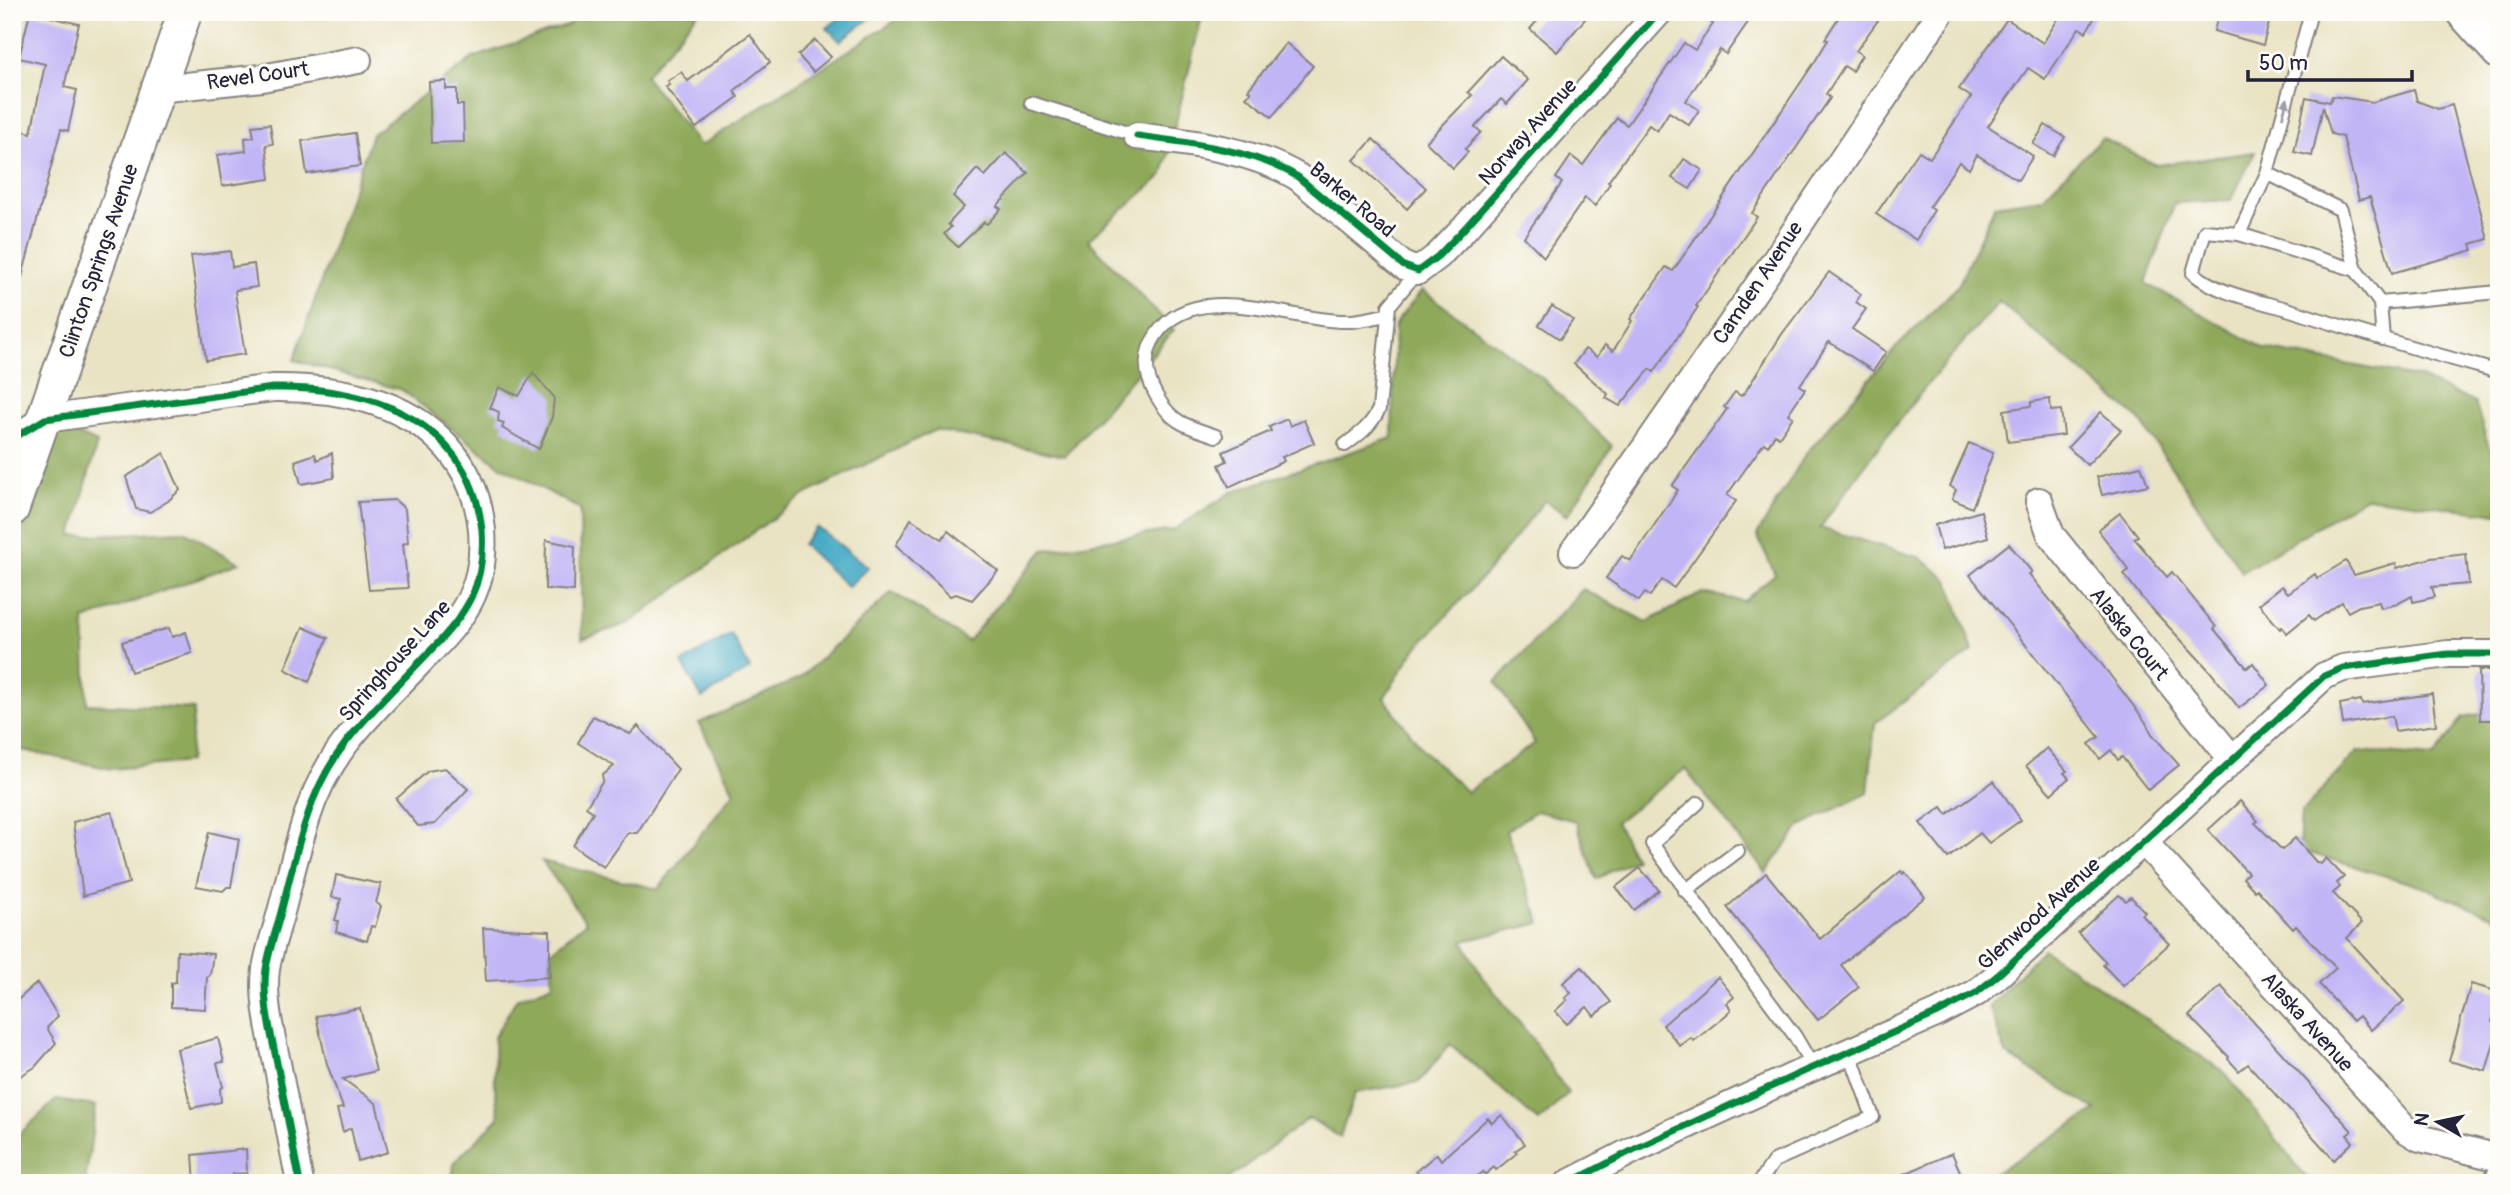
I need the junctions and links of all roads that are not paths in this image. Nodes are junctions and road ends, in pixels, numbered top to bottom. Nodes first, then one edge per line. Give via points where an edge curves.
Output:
1 (184, 12) edge
2 (1660, 12) edge
3 (1941, 12) edge
4 (2311, 12) edge
5 (2463, 12) edge
6 (2499, 52) edge
7 (358, 60) dead end
8 (157, 89) junction
9 (1031, 103) dead end
10 (1137, 136) joint
11 (2267, 173) junction
12 (2239, 234) junction
13 (2356, 270) junction
14 (1418, 271) junction
15 (2499, 292) edge
16 (2381, 303) junction
17 (1387, 315) junction
18 (2383, 339) junction
19 (2499, 370) edge
20 (45, 419) junction
21 (1216, 436) dead end
22 (12, 439) edge
23 (1345, 444) dead end
24 (2039, 501) dead end
25 (12, 509) edge
26 (1573, 552) dead end
27 (2499, 654) edge
28 (2232, 760) junction
29 (1698, 803) dead end
30 (2144, 842) junction
31 (1738, 850) dead end
32 (1685, 891) junction
33 (1849, 1051) junction
34 (1812, 1068) junction
35 (2499, 1158) edge
36 (2499, 1178) edge
37 (300, 1183) edge
38 (1569, 1183) edge
39 (1759, 1183) edge
40 (2497, 1183) edge

1 - 8 street, Clinton Springs Avenue
2 - 14 street, Norway Avenue via 1463,230
3 - 26 street, Camden Avenue
11 -> 4 lane
5 - 6 street
7 - 8 street, Revel Court via 262,78
8 - 20 street, Clinton Springs Avenue
9 - 10 lane
10 - 14 street, Barker Road via 1279,166 1404,266
11 - 12 lane
11 - 13 lane via 2341,210
12 - 13 lane
12 - 18 lane via 2205,231 2193,273 2229,292
13 - 16 lane
14 - 17 lane via 1395,297
15 - 16 lane
16 - 18 lane
17 - 21 lane via 1345,322 1210,304 1165,321 1146,359 1149,382 1162,405 1181,424
17 - 23 lane via 1379,409 1363,432
18 - 19 lane
20 - 22 street
20 - 25 street, Clinton Springs Avenue
20 - 37 street, Springhouse Lane via 273,388 334,391 383,405 443,443 471,484 481,513 480,573 465,611 447,636 349,738 332,761 305,821 266,970 266,1007
24 - 28 street, Alaska Court via 2051,535
27 - 28 street, Glenwood Avenue via 2448,654 2343,668 2324,676
28 - 30 street, Glenwood Avenue
29 - 32 lane via 1651,844
30 - 33 street, Glenwood Avenue via 1976,993
30 - 35 street, Alaska Avenue via 2405,1129 2420,1138
31 - 32 lane
32 - 34 lane via 1795,1037
33 - 34 street, Glenwood Avenue
33 - 39 lane via 1873,1117 1774,1161
34 - 38 street, Glenwood Avenue
36 - 40 street

